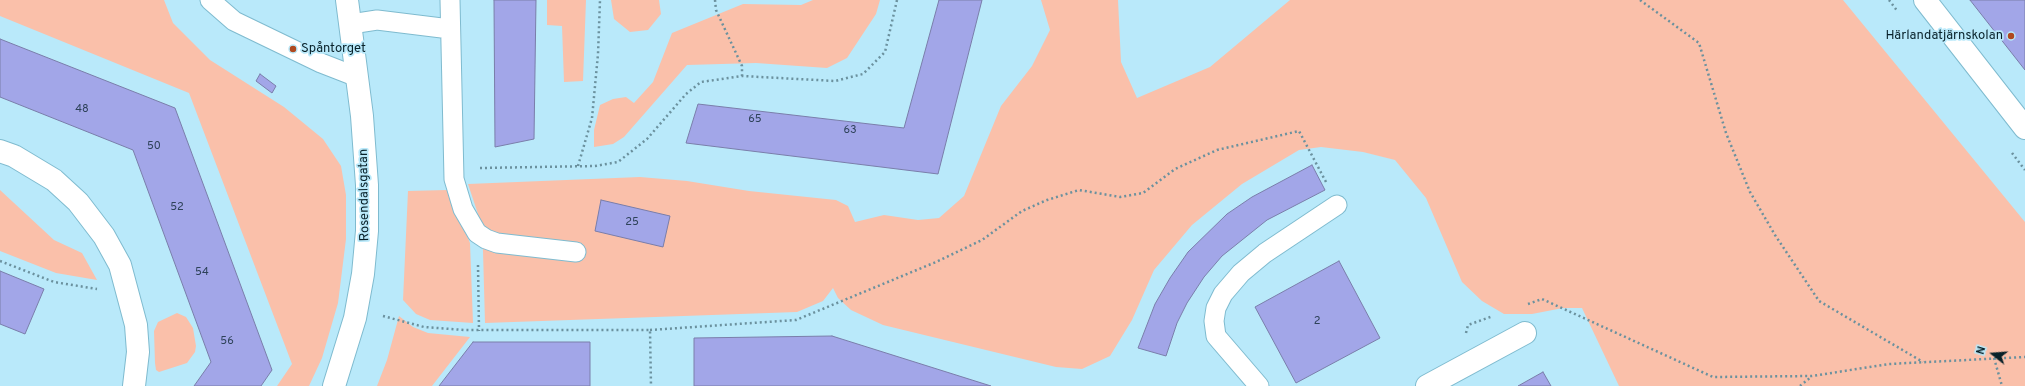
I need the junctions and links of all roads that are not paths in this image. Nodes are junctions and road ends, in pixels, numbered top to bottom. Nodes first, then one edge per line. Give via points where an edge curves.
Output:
1 (210, 0) edge
2 (347, 0) edge
3 (450, 0) edge
4 (1925, 0) edge
5 (351, 24) junction
6 (450, 29) junction
7 (357, 77) junction
8 (2025, 128) edge
9 (0, 150) edge
10 (1337, 205) road end
11 (576, 252) dead end
12 (1525, 333) dead end
13 (134, 386) edge
14 (334, 386) edge
15 (1259, 386) edge
16 (1427, 386) edge

1 - 7 lane via 234,20 321,64
2 - 5 street, Rosendalsgatan
3 - 6 lane
4 - 8 street
5 - 6 lane via 377,20
5 - 7 street, Rosendalsgatan
6 - 11 lane via 453,169 463,209 477,233 497,243
7 - 14 street, Rosendalsgatan via 367,173 367,231 355,318
9 - 13 street via 54,180 78,202 104,236 120,266 136,325 138,352
10 - 15 lane via 1265,253 1241,273 1223,294 1216,308 1216,336
12 - 16 street

